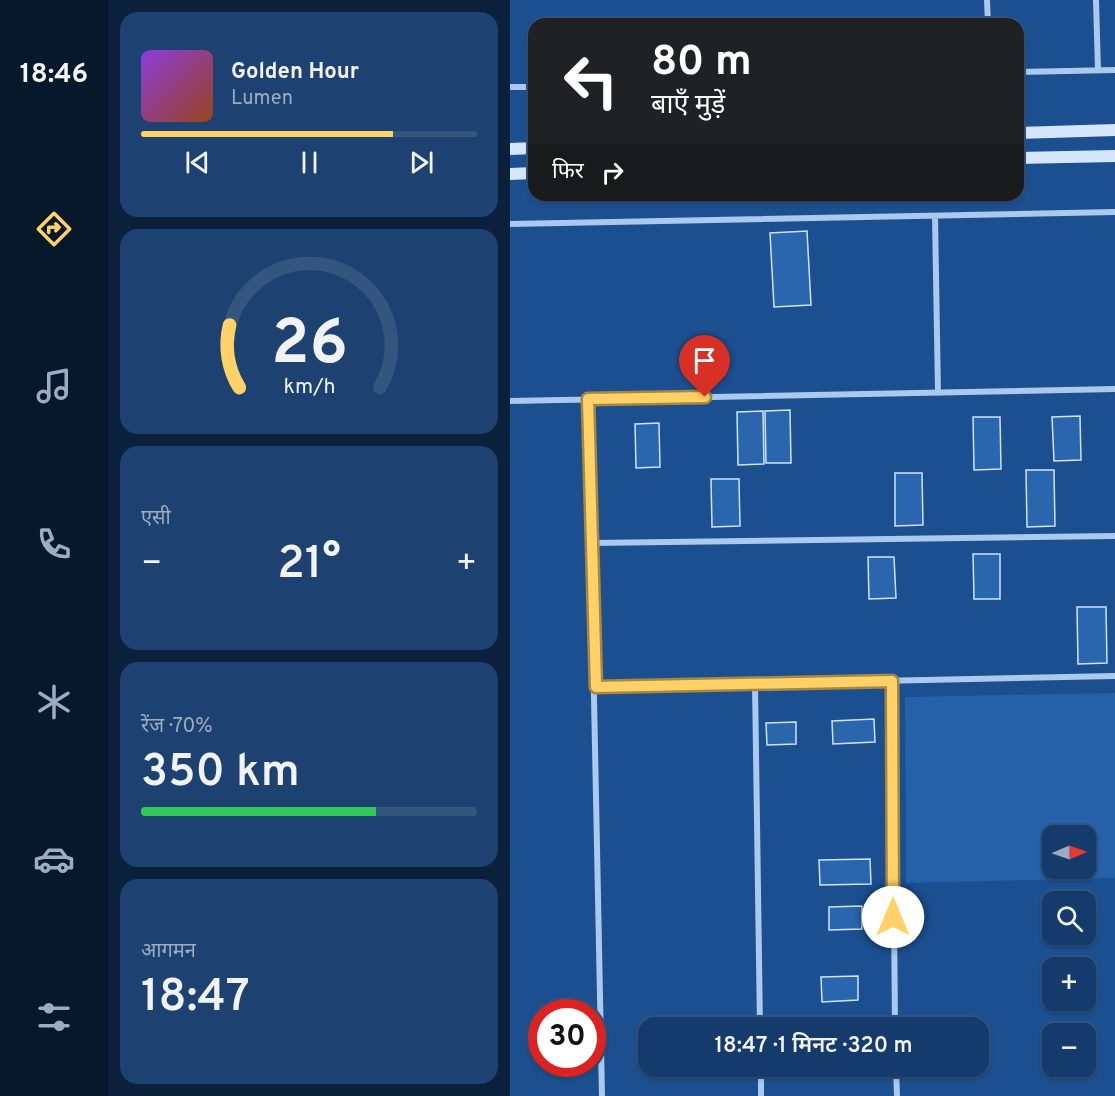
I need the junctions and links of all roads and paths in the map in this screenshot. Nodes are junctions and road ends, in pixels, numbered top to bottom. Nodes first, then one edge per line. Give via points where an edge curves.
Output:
1 (987, 0) edge
2 (1096, 0) edge
3 (988, 18) edge
4 (1098, 70) junction
5 (1115, 70) edge
6 (1024, 72) edge
7 (510, 87) edge
8 (528, 87) edge
9 (1115, 130) edge
10 (1024, 133) edge
11 (528, 148) edge
12 (510, 149) edge
13 (1115, 156) edge
14 (1024, 159) edge
15 (528, 173) edge
16 (510, 174) edge
17 (1115, 212) edge
18 (935, 216) junction
19 (510, 224) edge
20 (1115, 389) edge
21 (938, 393) junction
22 (588, 399) junction
23 (510, 401) edge
24 (1115, 536) edge
25 (592, 543) junction
26 (1115, 676) edge
27 (892, 681) junction
28 (755, 684) junction
29 (596, 687) junction
30 (760, 1017) edge
31 (895, 1017) edge
32 (761, 1077) edge
33 (896, 1077) edge
34 (602, 1096) edge
35 (761, 1096) edge
36 (897, 1096) edge

1 - 3 street
2 - 4 street
4 - 5 street
4 - 6 street
7 - 8 street
9 - 10 street
11 - 12 street
13 - 14 street
15 - 16 street
17 - 18 street
18 - 19 street
18 - 21 street
20 - 21 street
21 - 22 street
22 - 23 street
22 - 25 street
24 - 25 street
25 - 29 street
26 - 27 street
27 - 28 street
27 - 31 street
28 - 29 street
28 - 30 street
29 - 34 street
32 - 35 street
33 - 36 street

